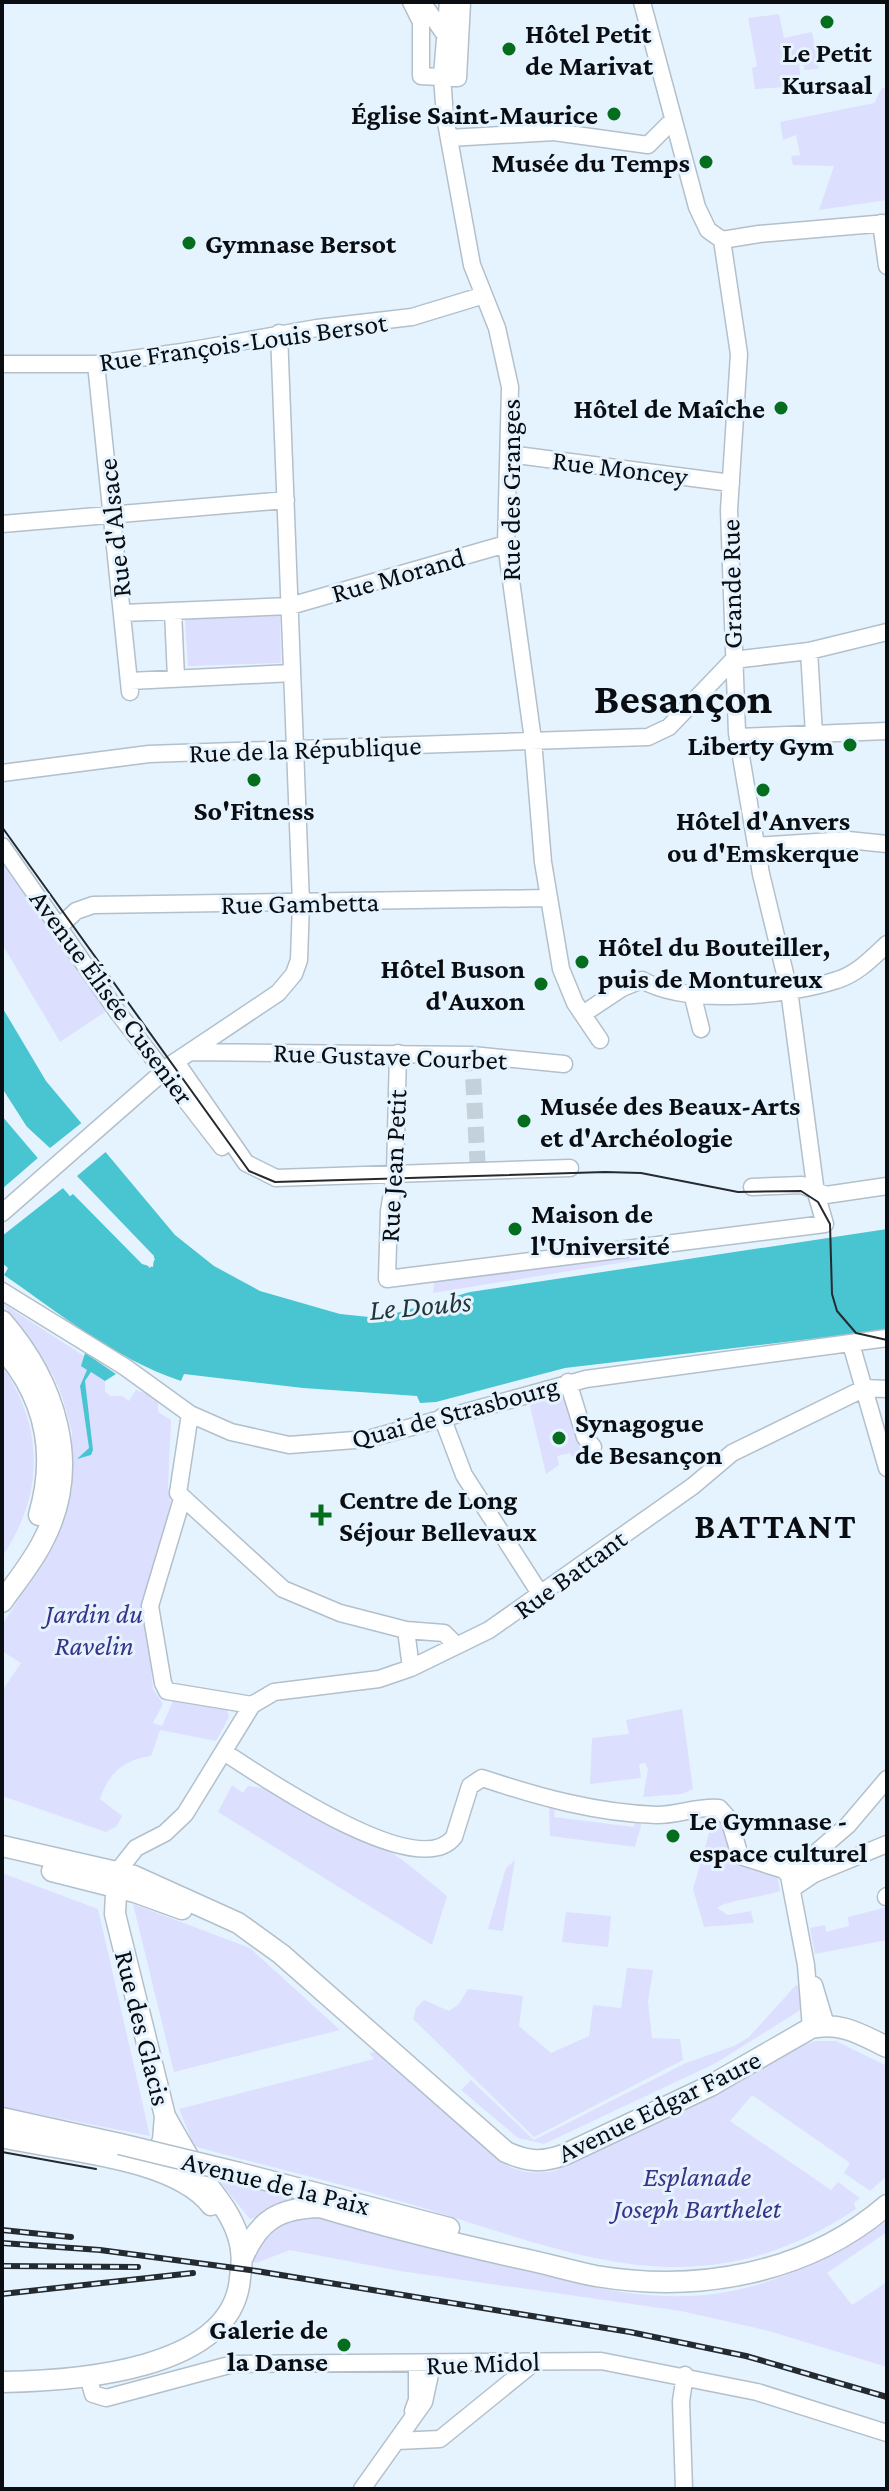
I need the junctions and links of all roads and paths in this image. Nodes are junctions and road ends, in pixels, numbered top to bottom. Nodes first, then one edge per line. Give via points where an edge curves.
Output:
1 (452, 2) edge
2 (642, 2) edge
3 (419, 4) edge
4 (443, 32) junction
5 (442, 76) junction
6 (672, 121) junction
7 (449, 138) junction
8 (884, 223) edge
9 (722, 240) junction
10 (887, 266) edge
11 (481, 296) junction
12 (279, 333) junction
13 (2, 364) edge
14 (96, 364) junction
15 (509, 454) junction
16 (731, 483) junction
17 (286, 500) junction
18 (113, 513) junction
19 (2, 524) edge
20 (506, 544) junction
21 (290, 606) junction
22 (173, 611) junction
23 (123, 613) junction
24 (887, 632) edge
25 (809, 651) junction
26 (733, 660) junction
27 (292, 673) junction
28 (176, 678) junction
29 (887, 731) edge
30 (814, 734) junction
31 (738, 737) junction
32 (533, 740) junction
33 (294, 751) junction
34 (2, 773) edge
35 (887, 844) edge
36 (2, 846) edge
37 (756, 846) junction
38 (549, 898) junction
39 (301, 903) junction
40 (59, 927) junction
41 (886, 948) edge
42 (789, 990) junction
43 (692, 993) junction
44 (583, 1014) junction
45 (233, 1023) junction
46 (701, 1029) dead end
47 (600, 1040) dead end
48 (216, 1051) junction
49 (398, 1053) junction
50 (176, 1062) junction
51 (564, 1064) dead end
52 (223, 1149) dead end
53 (570, 1168) dead end
54 (395, 1175) junction
55 (887, 1186) edge
56 (752, 1187) dead end
57 (816, 1193) junction
58 (2, 1213) edge
59 (421, 1274) joint
60 (2, 1291) edge
61 (2, 1321) edge
62 (887, 1338) edge
63 (851, 1344) junction
64 (2, 1348) edge
65 (568, 1382) junction
66 (865, 1388) junction
67 (887, 1389) edge
68 (190, 1414) junction
69 (442, 1417) junction
70 (593, 1447) dead end
71 (887, 1468) edge
72 (182, 1499) junction
73 (2, 1579) edge
74 (541, 1595) junction
75 (2, 1602) edge
76 (406, 1630) junction
77 (456, 1645) junction
78 (411, 1668) junction
79 (252, 1705) junction
80 (224, 1752) junction
81 (887, 1779) edge
82 (887, 1844) edge
83 (5, 1849) edge
84 (122, 1878) junction
85 (790, 1883) junction
86 (819, 2027) junction
87 (887, 2047) edge
88 (165, 2116) junction
89 (2, 2118) edge
90 (2, 2137) edge
91 (152, 2168) junction
92 (887, 2205) edge
93 (243, 2257) junction
94 (546, 2263) junction
95 (192, 2343) junction
96 (536, 2361) junction
97 (424, 2365) junction
98 (685, 2375) junction
99 (88, 2376) junction
100 (2, 2382) edge
101 (887, 2433) edge
102 (397, 2441) junction
103 (362, 2489) edge
104 (684, 2489) edge

1 - 3 street
1 - 4 street, Rue des Granges
1 - 5 street via 458,78
2 - 6 street, Grande Rue
3 - 4 street
3 - 5 street via 421,76
4 - 5 street, Rue des Granges
5 - 7 street, Rue des Granges
6 - 7 street via 648,145 554,132
6 - 9 street, Grande Rue via 703,222
7 - 11 street, Rue des Granges
8 - 9 street
8 - 10 street
9 - 16 street, Grande Rue via 739,354
11 - 12 street, Rue François-Louis Bersot via 412,317
11 - 15 street, Rue des Granges via 497,328 510,387
12 - 14 street, Rue François-Louis Bersot
12 - 17 street
13 - 14 street, Rue François-Louis Bersot
14 - 18 street, Rue d'Alsace
15 - 16 street, Rue Moncey
15 - 20 street, Rue des Granges
16 - 26 street, Grande Rue
17 - 18 street
17 - 21 street
18 - 19 street
18 - 23 street, Rue d'Alsace
20 - 21 street, Rue Morand
20 - 32 street, Rue des Granges
21 - 22 street, Rue Morand
21 - 27 street
22 - 23 street, Rue Morand
22 - 28 street
23 - 28 street, Rue d'Alsace via 130,687
24 - 25 street
25 - 26 street
25 - 30 street
26 - 31 street, Grande Rue
26 - 32 street, Rue de la République via 657,735
27 - 28 street
27 - 33 street
29 - 30 street
30 - 31 street
31 - 37 street, Grande Rue
32 - 33 street, Rue de la République
32 - 38 street, Rue des Granges
33 - 34 street, Rue de la République via 149,754
33 - 39 street
35 - 37 street via 864,840
36 - 40 street, Avenue Élisée Cusenier
37 - 42 street, Grande Rue
38 - 39 street, Rue Gambetta
38 - 44 street, Rue des Granges via 561,969
39 - 40 street, Rue Gambetta via 93,905 76,911
39 - 45 street via 294,974 278,993
40 - 50 street, Avenue Élisée Cusenier via 119,1014
41 - 42 street via 838,980
42 - 43 street
42 - 57 street, Grande Rue
43 - 44 street via 642,980
43 - 46 street
44 - 47 street, Rue des Granges
45 - 48 street
45 - 50 street
48 - 49 street, Rue Gustave Courbet
48 - 50 street, Rue Gustave Courbet
49 - 51 street, Rue Gustave Courbet
49 - 54 street, Rue Jean Petit
50 - 52 street, Avenue Élisée Cusenier
50 - 54 street via 253,1169 276,1178
50 - 58 street
53 - 54 street
54 - 59 street, Rue Jean Petit via 387,1279
55 - 57 street
56 - 57 street via 802,1185
57 - 59 street, Grande Rue via 825,1224
60 - 68 street, Quai de Strasbourg
61 - 75 main road via 44,1381 59,1426 62,1465 44,1540
62 - 63 street, Quai de Strasbourg
63 - 65 street, Quai de Strasbourg
63 - 66 street
64 - 73 main road via 39,1407 48,1458 39,1514
65 - 69 street, Quai de Strasbourg
65 - 70 street
66 - 67 street
66 - 71 street
66 - 74 street, Rue Battant via 732,1453
68 - 69 street, Quai de Strasbourg via 231,1432 289,1445 368,1439
68 - 72 street via 178,1493
69 - 74 street via 450,1452
72 - 76 street via 283,1589
72 - 79 street via 150,1606 167,1691
74 - 77 street, Rue Battant
76 - 77 street via 444,1633
76 - 78 street
77 - 78 street, Rue Battant
78 - 79 street, Rue Battant via 379,1679 274,1692
79 - 80 street
80 - 84 street via 185,1814 136,1848
80 - 85 street via 303,1804 395,1844 434,1851 449,1844 470,1786 482,1778 549,1801 595,1809 663,1815 719,1808 729,1819 740,1856 784,1870
81 - 85 street
82 - 85 street
83 - 84 main road, Avenue Edgar Faure
84 - 86 main road, Avenue Edgar Faure via 263,1940 506,2152 537,2162 566,2154 710,2086
84 - 88 main road, Rue des Glacis via 115,1914
85 - 86 street
86 - 87 main road via 847,2028
88 - 91 main road, Rue des Glacis
88 - 93 main road via 234,2223
89 - 94 main road, Avenue de la Paix, bridge via 495,2240
90 - 91 main road, Avenue de la Paix
91 - 95 main road, Avenue de la Paix via 204,2196 228,2244 229,2279 223,2301
92 - 94 main road, Avenue de la Paix via 812,2252 719,2280 631,2280
93 - 94 main road, Avenue de la Paix via 262,2224 279,2212 320,2207
93 - 95 main road via 234,2308 217,2329
95 - 99 main road via 146,2365
96 - 97 street, Rue Midol
96 - 98 street, Rue Midol via 601,2361
96 - 102 street via 440,2439
97 - 99 street, Rue Midol via 233,2364 106,2398 93,2394
97 - 102 street via 428,2394
98 - 101 street, Rue Midol
98 - 104 street
99 - 100 main road
102 - 103 street

